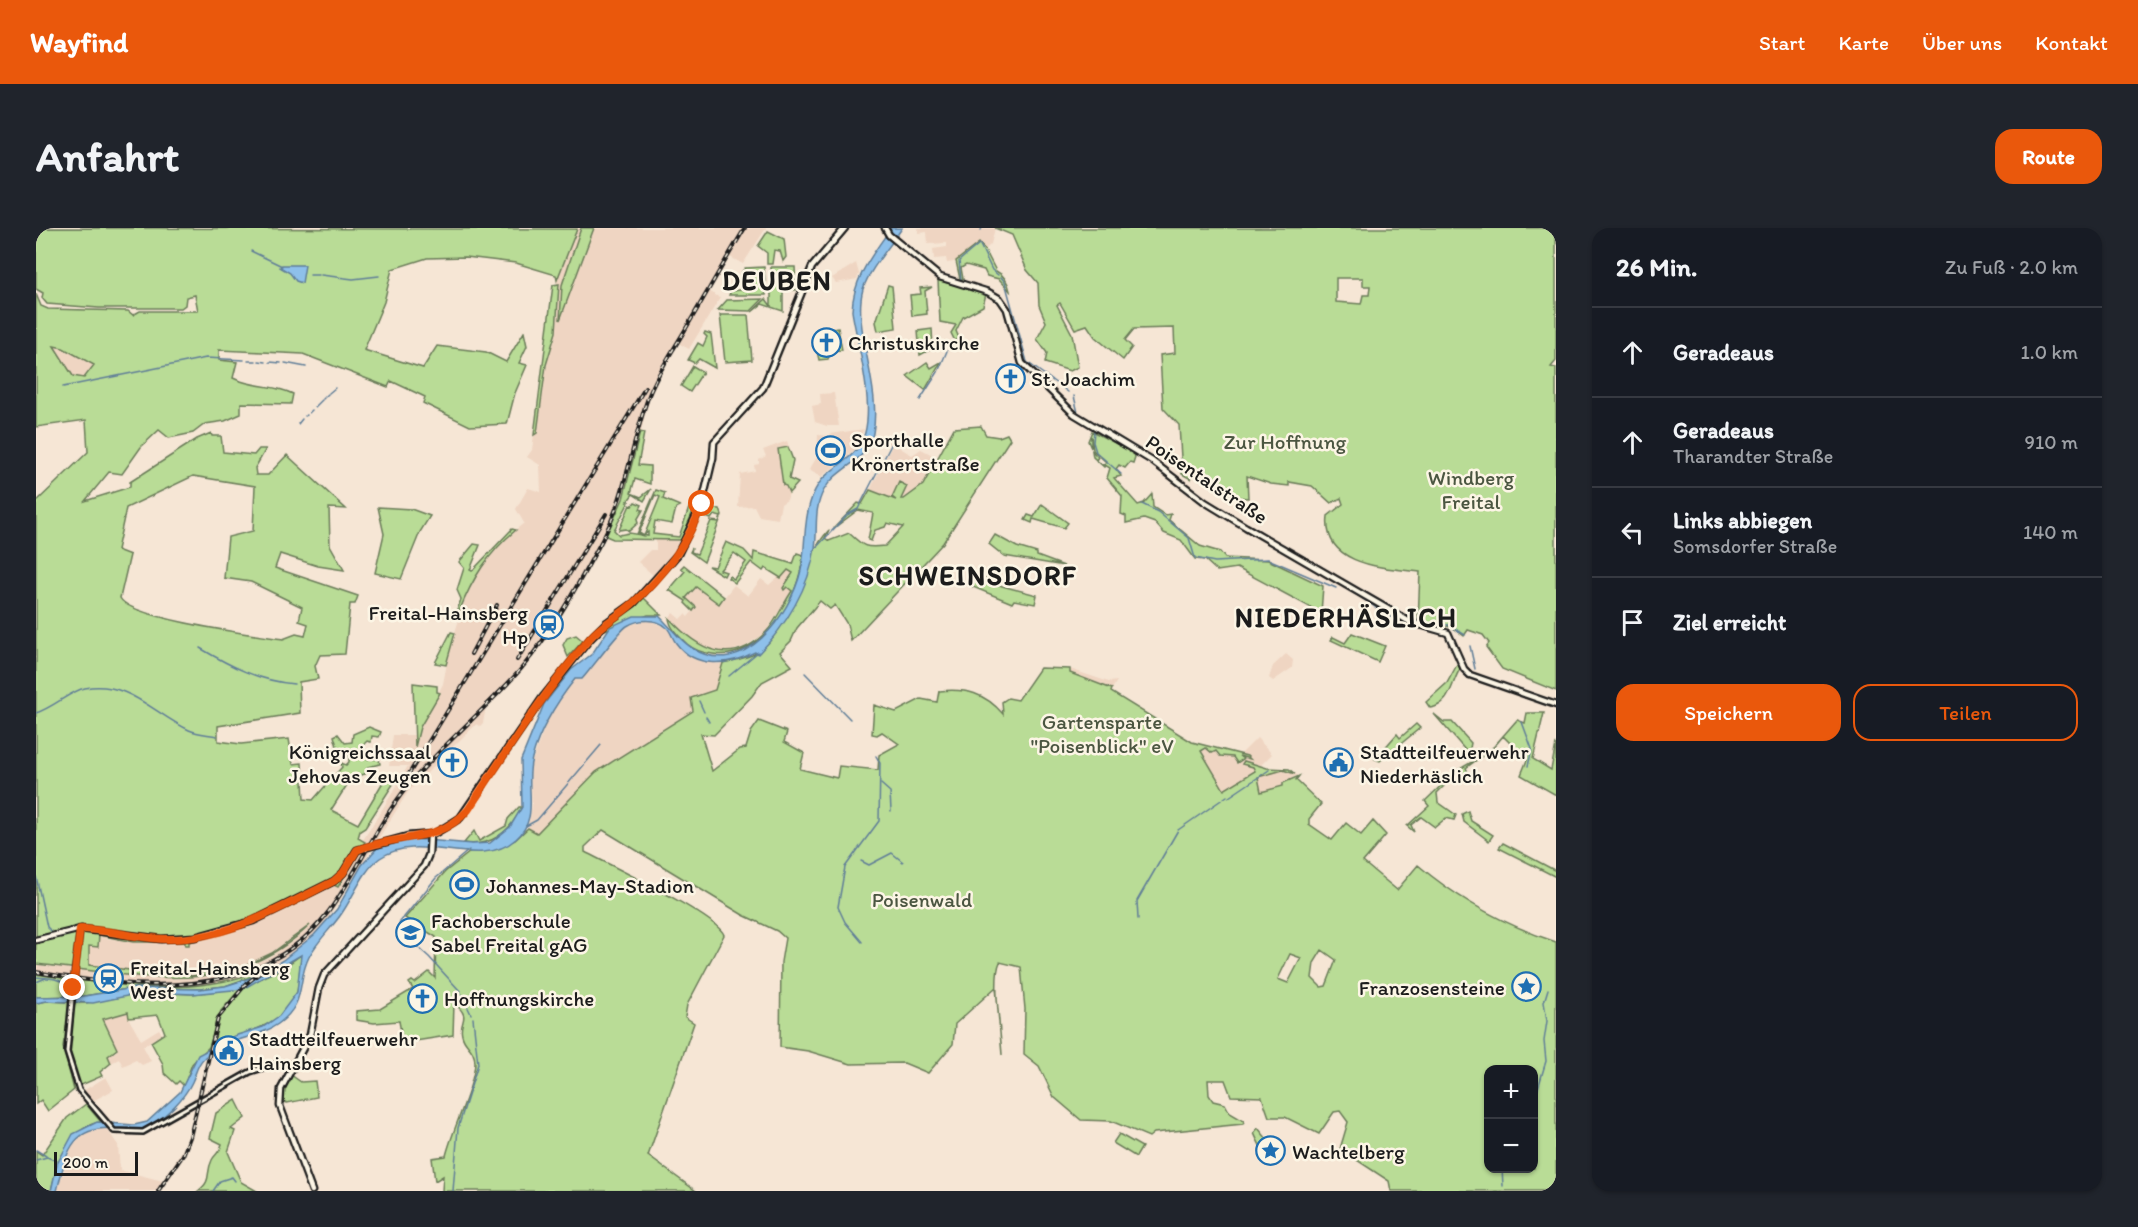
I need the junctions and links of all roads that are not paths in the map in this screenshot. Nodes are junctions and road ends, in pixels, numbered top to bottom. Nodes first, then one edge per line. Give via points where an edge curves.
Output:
1 (845, 228) edge
2 (887, 230) edge
3 (1556, 705) edge
4 (430, 838) junction
5 (78, 930) junction
6 (36, 940) edge
7 (294, 1064) junction
8 (312, 1191) edge

1 - 4 main road via 812,267 764,388 714,442 702,504 678,554 634,603 590,639 543,697 460,818
2 - 3 main road, Poisentalstraße via 940,278 988,291 1000,299 1008,313 1022,363 1074,414 1152,461 1205,502 1262,536 1410,622 1448,633 1470,675
4 - 5 main road via 408,836 360,849 334,881 253,921 203,936 161,939
4 - 7 main road via 422,869 324,975 312,1029
5 - 6 main road
5 - 7 street, bridge via 67,1052 79,1090 111,1128 143,1132 265,1066
7 - 8 main road via 281,1089 280,1102

